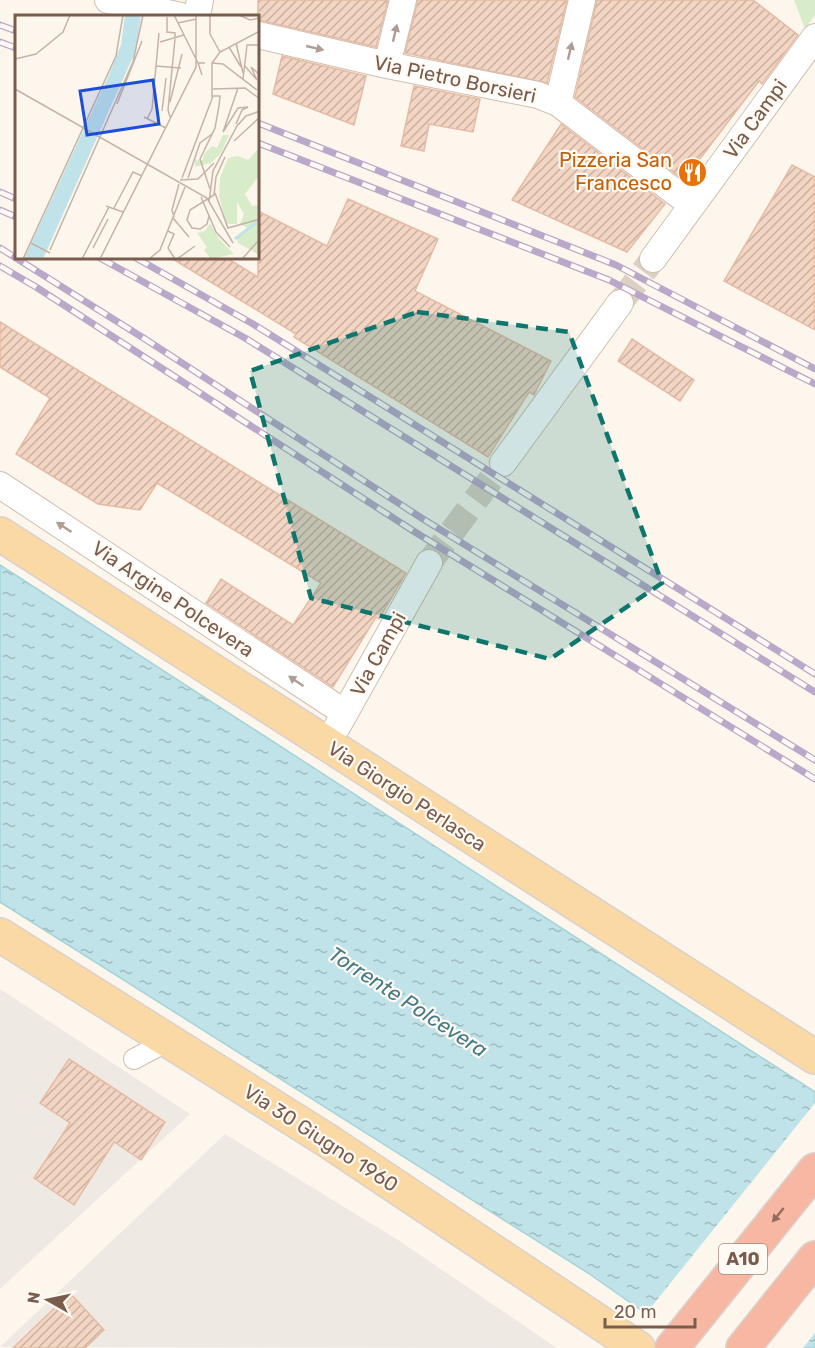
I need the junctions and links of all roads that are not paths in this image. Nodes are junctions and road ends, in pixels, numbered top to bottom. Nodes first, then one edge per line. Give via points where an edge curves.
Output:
1 (108, 0) edge
2 (200, 0) edge
3 (403, 0) edge
4 (582, 0) edge
5 (176, 15) edge
6 (197, 15) edge
7 (260, 35) edge
8 (815, 37) edge
9 (387, 65) junction
10 (558, 103) junction
11 (692, 205) junction
12 (653, 259) tunnel mouth
13 (620, 303) tunnel mouth
14 (503, 462) tunnel mouth
15 (0, 485) edge
16 (0, 534) edge
17 (429, 563) tunnel mouth
18 (345, 713) junction
19 (327, 744) junction
20 (0, 935) edge
21 (168, 1041) junction
22 (815, 1057) edge
23 (134, 1059) dead end
24 (815, 1170) edge
25 (815, 1258) edge
26 (638, 1348) edge
27 (672, 1348) edge
28 (743, 1348) edge

1 - 5 street
2 - 6 street
9 -> 3 street
10 -> 4 street
7 -> 9 street, Via Pietro Borsieri
8 - 11 street, Via Campi
9 - 10 street, Via Pietro Borsieri via 538,95
10 - 11 street, Via Pietro Borsieri
11 - 12 street, Via Campi
13 - 14 street
18 -> 15 street, Via Argine Polcevera
16 - 19 main road, Via Giorgio Perlasca
17 - 18 street, Via Campi
18 - 19 street, Via Campi
19 - 22 main road, Via Giorgio Perlasca
20 - 21 main road, Via 30 Giugno 1960
21 - 23 street
21 - 26 main road, Via 30 Giugno 1960 via 328,1141
24 -> 27 highway, A10
25 - 28 highway, A10

